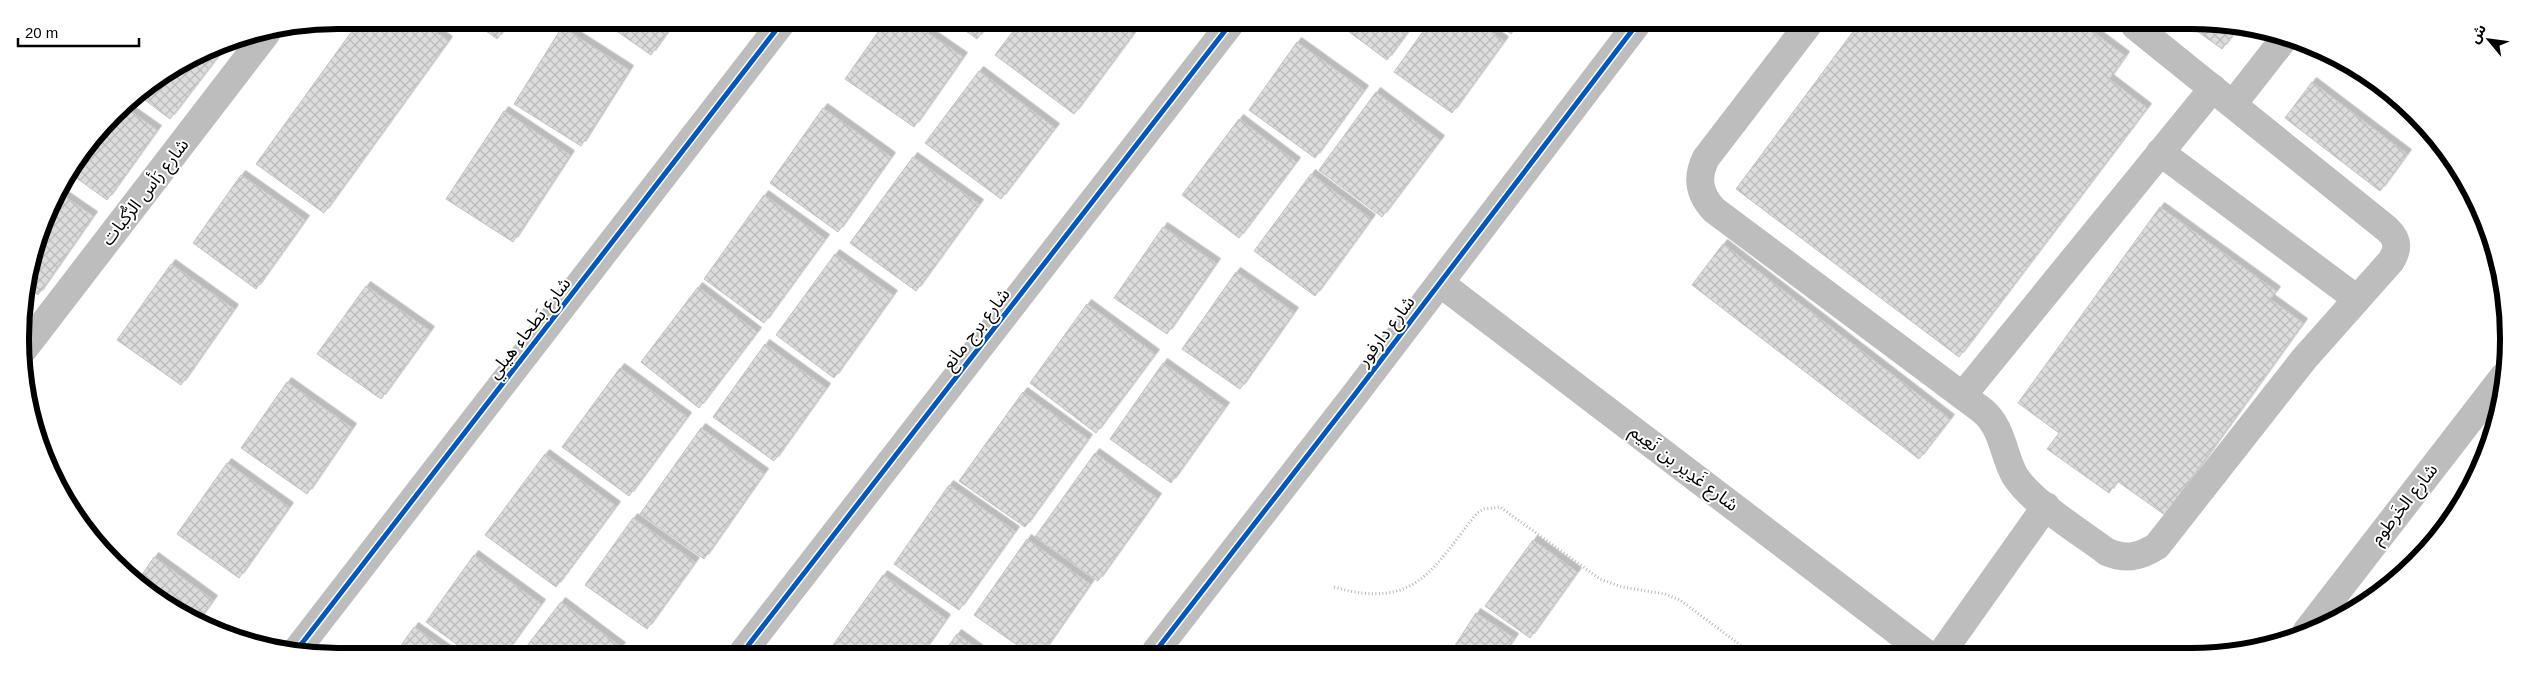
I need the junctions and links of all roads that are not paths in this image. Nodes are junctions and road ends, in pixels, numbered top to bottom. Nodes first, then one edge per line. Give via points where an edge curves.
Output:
1 (777, 29) edge
2 (1226, 29) edge
3 (1633, 29) edge
4 (1805, 29) edge
5 (2139, 29) edge
6 (263, 38) edge
7 (2281, 42) edge
8 (2223, 96) junction
9 (2160, 152) junction
10 (1440, 283) junction
11 (2358, 299) junction
12 (29, 342) edge
13 (2497, 385) edge
14 (1963, 395) junction
15 (2046, 506) junction
16 (2313, 623) edge
17 (300, 646) edge
18 (746, 648) edge
19 (1158, 648) edge
20 (1919, 648) edge
21 (1945, 648) edge

1 - 17 street, شارع بَطحاء هيلي
2 - 18 street, شارع برج مانع
3 - 10 street, شارع دارفور
4 - 14 street via 1706,158 1699,180 1701,191 1714,210
5 - 8 street
6 - 12 street, شارع رَأس الرُّكبات
7 - 8 street
8 - 9 street
8 - 11 street via 2394,235 2396,253
9 - 11 street
9 - 14 street
10 - 19 street, شارع دارفور
10 - 20 street, شارع غَدِير بن نَعِيم
11 - 15 street via 2304,359 2157,546 2145,554 2119,557 2107,552
13 - 16 street, شارع الخَرطوم
14 - 15 street via 1988,415 2001,437 2016,477
15 - 21 street

